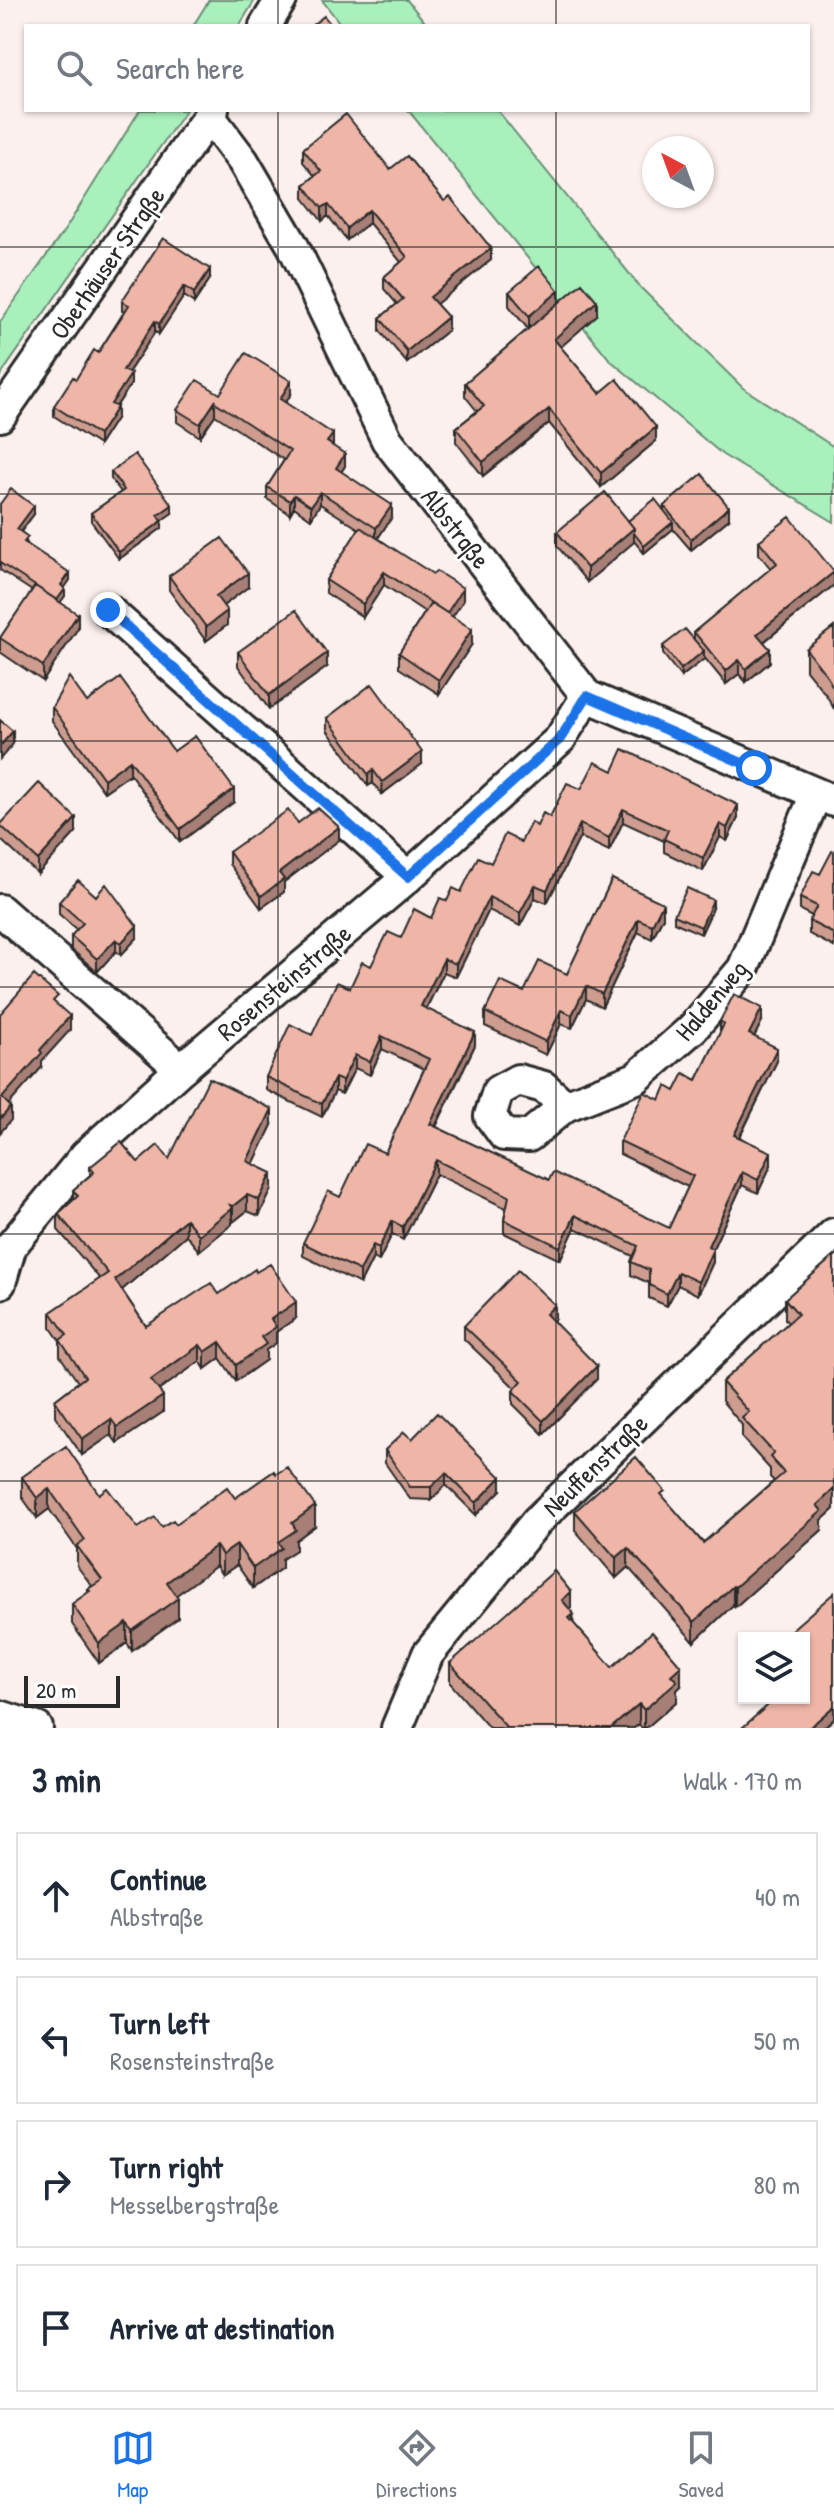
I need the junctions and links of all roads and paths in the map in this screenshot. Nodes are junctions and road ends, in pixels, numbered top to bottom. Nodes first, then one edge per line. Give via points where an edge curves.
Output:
1 (281, 0) edge
2 (266, 24) edge
3 (211, 113) edge
4 (0, 416) edge
5 (108, 610) dead end
6 (587, 696) junction
7 (825, 798) edge
8 (408, 877) junction
9 (0, 910) edge
10 (181, 1069) junction
11 (565, 1106) dead end
12 (834, 1234) edge
13 (0, 1283) edge
14 (0, 1716) edge
15 (37, 1728) edge
16 (397, 1728) edge

1 - 2 street
3 - 4 street, Oberhäuser Straße
3 - 6 street, Albstraße via 293,246 387,440
5 - 8 street
6 - 7 street, Albstraße
6 - 8 street, Rosensteinstraße via 560,739
7 - 11 street, Haldenweg via 743,969 693,1028 636,1078
8 - 10 street, Rosensteinstraße
9 - 10 street
10 - 13 street, Rosensteinstraße via 86,1155 11,1246
12 - 16 street, Neuffenstraße via 537,1521 428,1654
14 - 15 street

